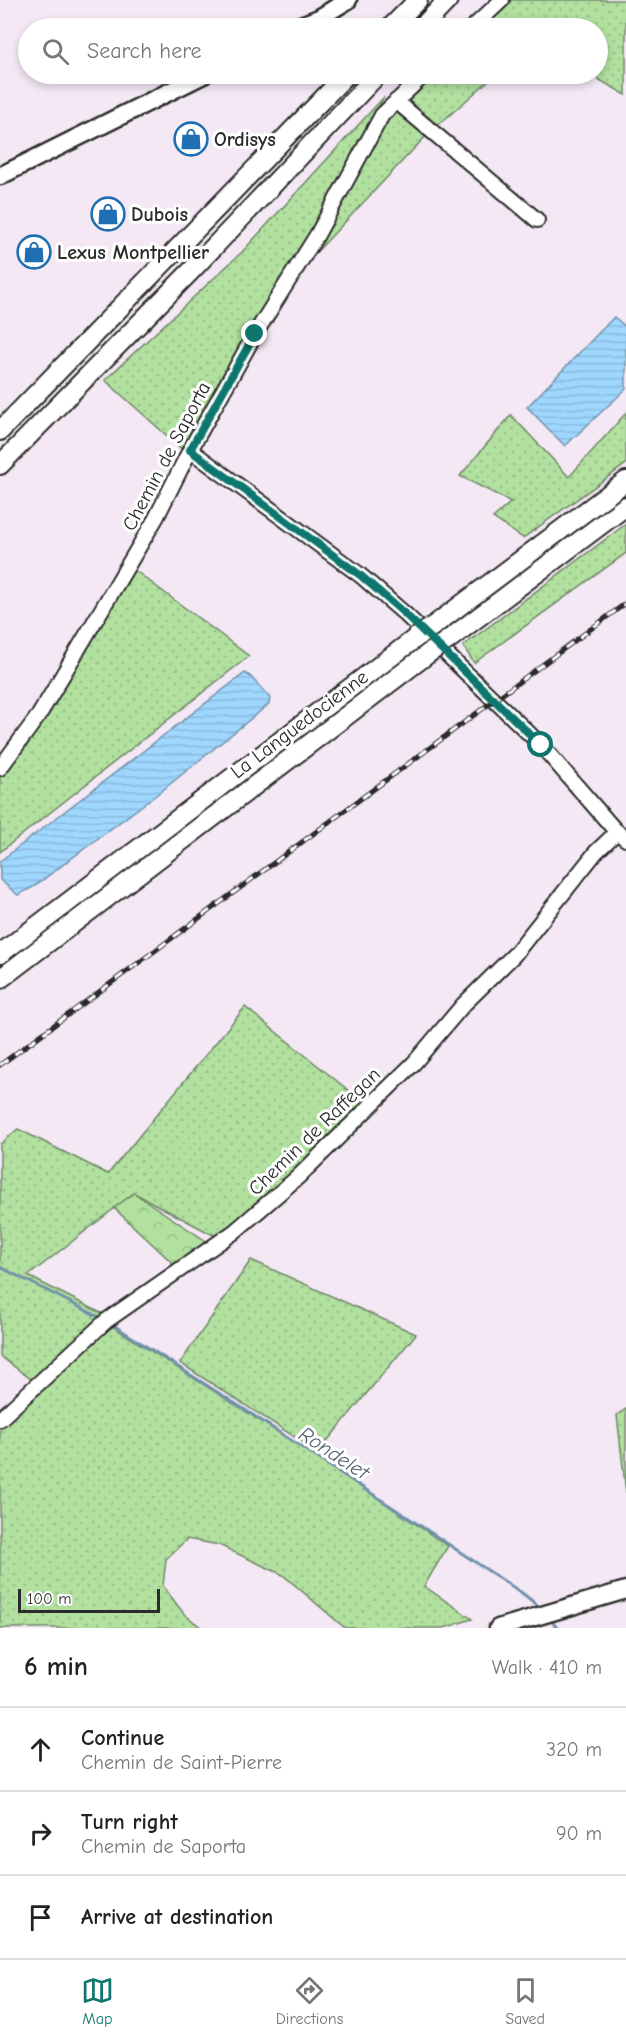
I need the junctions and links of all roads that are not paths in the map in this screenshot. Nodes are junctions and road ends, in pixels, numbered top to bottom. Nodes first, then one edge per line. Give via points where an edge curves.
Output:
1 (331, 0) edge
2 (348, 0) edge
3 (418, 0) edge
4 (448, 0) edge
5 (502, 0) edge
6 (306, 18) edge
7 (319, 18) edge
8 (400, 18) edge
9 (431, 18) edge
10 (482, 18) edge
11 (185, 84) edge
12 (337, 84) edge
13 (369, 84) edge
14 (414, 84) edge
15 (396, 101) junction
16 (0, 176) edge
17 (537, 220) dead end
18 (0, 431) edge
19 (190, 450) junction
20 (0, 465) edge
21 (626, 481) edge
22 (626, 506) edge
23 (0, 768) edge
24 (622, 835) edge
25 (0, 954) edge
26 (0, 979) edge
27 (0, 1419) edge
28 (626, 1590) edge
29 (498, 1628) edge

1 - 6 main road
2 - 7 main road
3 - 8 highway
4 - 9 highway
5 - 10 street
11 - 16 main road
12 - 18 highway
13 - 20 highway
14 - 15 street, Chemin de Saporta
15 - 17 street
15 - 19 street, Chemin de Saporta via 382,115 317,235 255,334
19 - 23 street, Chemin de Saporta via 156,518 39,716
19 - 24 street via 360,575 405,614 541,745
21 - 25 highway, La Languedocienne, bridge
22 - 26 highway, La Languedocienne, bridge
24 - 27 street, Chemin de Raffegan via 596,852 514,955 463,1005 414,1063 298,1177 234,1232 106,1321
28 - 29 main road

